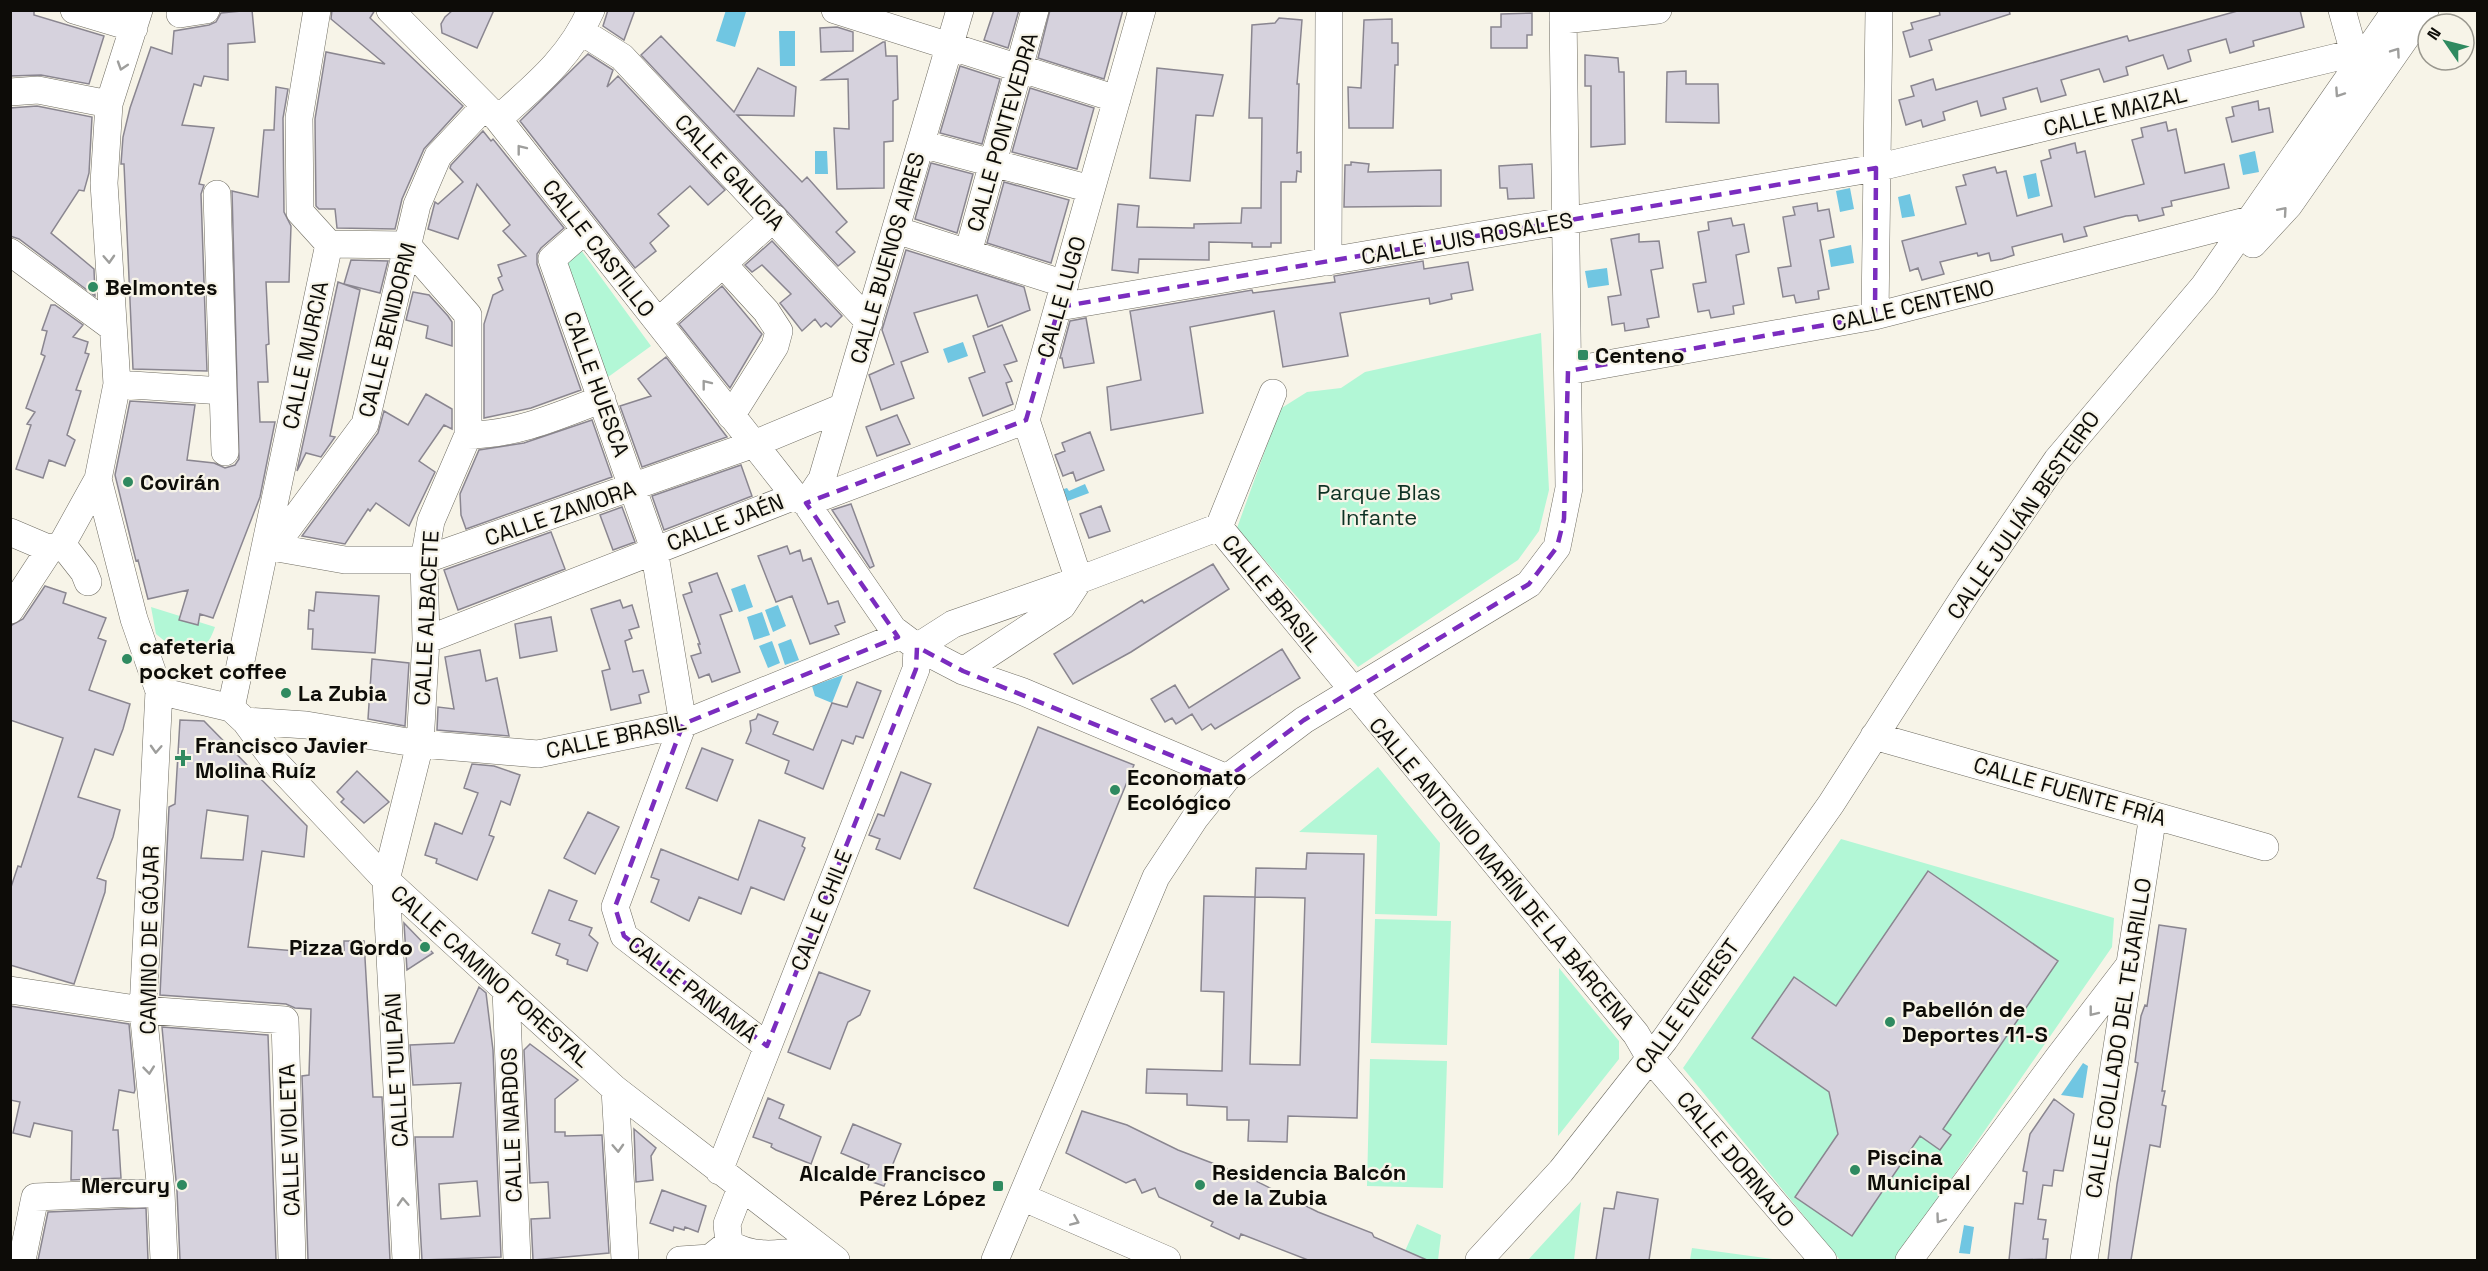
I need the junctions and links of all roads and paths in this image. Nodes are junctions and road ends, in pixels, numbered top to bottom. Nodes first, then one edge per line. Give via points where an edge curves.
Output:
1 (74, 10) edge
2 (207, 10) edge
3 (317, 10) edge
4 (390, 10) edge
5 (835, 10) edge
6 (960, 10) edge
7 (1035, 10) edge
8 (1142, 10) edge
9 (1329, 10) edge
10 (1658, 10) edge
11 (1880, 10) edge
12 (2342, 10) edge
13 (2396, 10) edge
14 (2425, 10) edge
15 (180, 14) dead end
16 (1563, 15) edge
17 (136, 19) edge
18 (586, 21) edge
19 (950, 47) junction
20 (2358, 57) junction
21 (1020, 69) junction
22 (10, 92) edge
23 (1117, 99) junction
24 (109, 104) junction
25 (491, 113) junction
26 (921, 144) junction
27 (993, 163) junction
28 (1876, 168) junction
29 (1091, 189) junction
30 (217, 194) dead end
31 (774, 219) junction
32 (2253, 219) junction
33 (1565, 221) junction
34 (896, 230) junction
35 (584, 231) junction
36 (329, 244) junction
37 (407, 245) junction
38 (10, 252) edge
39 (968, 253) junction
40 (1328, 262) junction
41 (723, 264) junction
42 (2210, 278) junction
43 (1062, 296) junction
44 (1875, 316) junction
45 (658, 322) junction
46 (869, 322) junction
47 (113, 328) junction
48 (1568, 371) junction
49 (117, 384) junction
50 (223, 391) junction
51 (1273, 393) dead end
52 (602, 399) junction
53 (843, 407) junction
54 (731, 416) junction
55 (1026, 420) junction
56 (468, 435) junction
57 (754, 444) junction
58 (225, 452) dead end
59 (98, 479) junction
60 (634, 487) junction
61 (800, 500) junction
62 (1219, 527) junction
63 (10, 531) edge
64 (56, 547) junction
65 (270, 547) junction
66 (654, 549) junction
67 (424, 560) junction
68 (1079, 580) junction
69 (88, 582) dead end
70 (10, 610) edge
71 (426, 640) junction
72 (909, 641) junction
73 (963, 671) junction
74 (1350, 690) junction
75 (159, 691) junction
76 (238, 714) junction
77 (683, 724) junction
78 (1874, 736) junction
79 (420, 744) junction
80 (1227, 778) junction
81 (2153, 815) junction
82 (2265, 847) dead end
83 (386, 880) junction
84 (2129, 966) junction
85 (10, 990) edge
86 (506, 990) junction
87 (142, 1010) junction
88 (767, 1046) junction
89 (1650, 1058) junction
90 (615, 1089) junction
91 (719, 1171) junction
92 (741, 1188) junction
93 (161, 1192) junction
94 (1022, 1197) junction
95 (789, 1226) junction
96 (19, 1233) edge
97 (736, 1251) edge
98 (777, 1253) junction
99 (828, 1255) edge
100 (22, 1260) edge
101 (164, 1260) edge
102 (292, 1260) edge
103 (406, 1260) edge
104 (517, 1260) edge
105 (625, 1260) edge
106 (680, 1260) edge
107 (995, 1260) edge
108 (1167, 1260) edge
109 (1479, 1260) edge
110 (1823, 1260) edge
111 (1909, 1260) edge
112 (2084, 1260) edge

1 - 17 street
2 - 15 street
3 - 36 street via 299,118 300,212
4 - 25 street, CALLE CASTILLO
5 - 19 street
6 - 19 street, CALLE BUENOS AIRES
7 - 21 street, CALLE PONTEVEDRA
8 - 23 street, CALLE LUGO
9 - 40 street
10 - 16 street
11 - 28 street
12 - 20 street
13 - 20 street, CALLE JULIÁN BESTEIRO
42 -> 14 street, CALLE JULIÁN BESTEIRO via 2242,256 2289,205
16 - 33 street
17 -> 24 street
18 - 25 street, CALLE BENIDORM via 557,66
18 - 31 street, CALLE GALICIA
19 - 21 street
19 - 26 street, CALLE BUENOS AIRES
20 - 28 street, CALLE MAIZAL
20 -> 32 street, CALLE JULIÁN BESTEIRO
21 - 23 street
21 - 27 street, CALLE PONTEVEDRA
22 - 24 street via 38,90
23 - 29 street, CALLE LUGO
24 -> 47 street via 104,183
35 -> 25 street, CALLE CASTILLO
25 - 37 street, CALLE BENIDORM via 438,156 417,205
26 - 27 street
26 - 34 street, CALLE BUENOS AIRES
27 - 29 street
27 - 39 street, CALLE PONTEVEDRA
28 - 33 street, CALLE LUIS ROSALES
28 - 44 street
29 - 43 street, CALLE LUGO
30 - 50 street
31 - 41 street
31 - 46 street, CALLE GALICIA
32 - 42 street, CALLE JULIÁN BESTEIRO
32 - 44 street, CALLE CENTENO
33 - 40 street, CALLE LUIS ROSALES
33 - 48 street
34 - 39 street
34 - 46 street, CALLE BUENOS AIRES
35 - 45 street, CALLE CASTILLO
35 - 52 street, CALLE HUESCA via 552,259
36 - 37 street
36 - 65 street, CALLE MURCIA
37 - 56 street, CALLE ALBACETE via 468,315
37 - 65 street, CALLE BENIDORM via 365,424
38 - 47 street
39 - 43 street
40 - 43 street, CALLE LUIS ROSALES
41 - 45 street
41 - 54 street via 779,331 775,346
42 - 78 street, CALLE JULIÁN BESTEIRO via 2057,460
43 - 55 street, CALLE LUGO
44 - 48 street, CALLE CENTENO
54 -> 45 street, CALLE CASTILLO
46 - 53 street, CALLE BUENOS AIRES
47 - 49 street
48 - 74 street via 1569,488 1557,547 1529,584
49 - 50 street
49 - 59 street
50 - 58 street
51 - 62 street
52 - 56 street via 539,423 494,435
52 - 60 street, CALLE HUESCA
53 - 57 street, CALLE ZAMORA
53 - 61 street, CALLE BUENOS AIRES via 822,479
54 - 57 street, CALLE CASTILLO
55 - 61 street, CALLE JAÉN
55 - 68 street
56 - 67 street, CALLE ALBACETE via 431,520
57 - 60 street, CALLE ZAMORA
57 - 61 street, CALLE CASTILLO
59 - 64 street
59 - 75 street via 134,619
60 - 66 street, CALLE HUESCA
60 - 67 street, CALLE ZAMORA
61 - 66 street, CALLE JAÉN
61 - 72 street, CALLE CASTILLO via 892,629
62 - 68 street, CALLE BRASIL
62 - 74 street, CALLE BRASIL
63 - 64 street
64 - 69 street via 84,572
64 - 70 street
65 - 67 street, CALLE ZAMORA via 345,560
65 - 76 street, CALLE MURCIA
66 - 71 street, CALLE JAÉN
66 - 77 street, CALLE PANAMÁ
67 - 71 street, CALLE ALBACETE
68 - 72 street, CALLE BRASIL
68 - 73 street via 1062,606
71 - 79 street, CALLE ALBACETE
72 - 73 street
72 - 77 street, CALLE BRASIL
72 - 88 street, CALLE CHILE via 916,669
73 - 80 street via 1022,691
74 - 80 street
74 - 89 street, CALLE ANTONIO MARÍN DE LA BÁRCENA via 1636,1034
75 - 76 street
75 -> 87 street, CAMINO DE GÓJAR
76 - 79 street, CALLE BRASIL
76 - 83 street, CALLE CAMINO FORESTAL via 277,764
77 - 79 street, CALLE BRASIL via 538,754
77 - 88 street, CALLE PANAMÁ via 615,907 624,936
78 - 81 street, CALLE FUENTE FRÍA
78 - 89 street, CALLE EVEREST via 1831,804
79 - 83 street, CALLE ALBACETE
80 - 94 street via 1156,877
81 - 82 street, CALLE FUENTE FRÍA
81 - 84 street, CALLE COLLADO DEL TEJARILLO
83 - 86 street, CALLE CAMINO FORESTAL
103 -> 83 street, CALLE TUILPÁN
84 -> 111 street
84 - 112 street, CALLE COLLADO DEL TEJARILLO
85 - 87 street
86 - 90 street, CALLE CAMINO FORESTAL
86 - 104 street, CALLE NARDOS
87 -> 93 street, CAMINO DE GÓJAR
87 - 102 street, CALLE VIOLETA via 285,1020
88 - 91 street, CALLE CHILE
89 - 109 street, CALLE EVEREST via 1561,1171
89 - 110 street, CALLE DORNAJO
90 - 91 street, CALLE CAMINO FORESTAL
90 -> 105 street
91 - 92 street, CALLE CAMINO FORESTAL
92 - 95 street, CALLE CAMINO FORESTAL
92 - 97 street via 727,1224
93 - 96 street via 35,1197
93 - 101 street, CAMINO DE GÓJAR
94 - 107 street
94 -> 108 street
95 - 98 street
95 - 99 street, CALLE CAMINO FORESTAL
96 - 100 street
97 - 98 street
97 - 106 street
98 - 99 street

